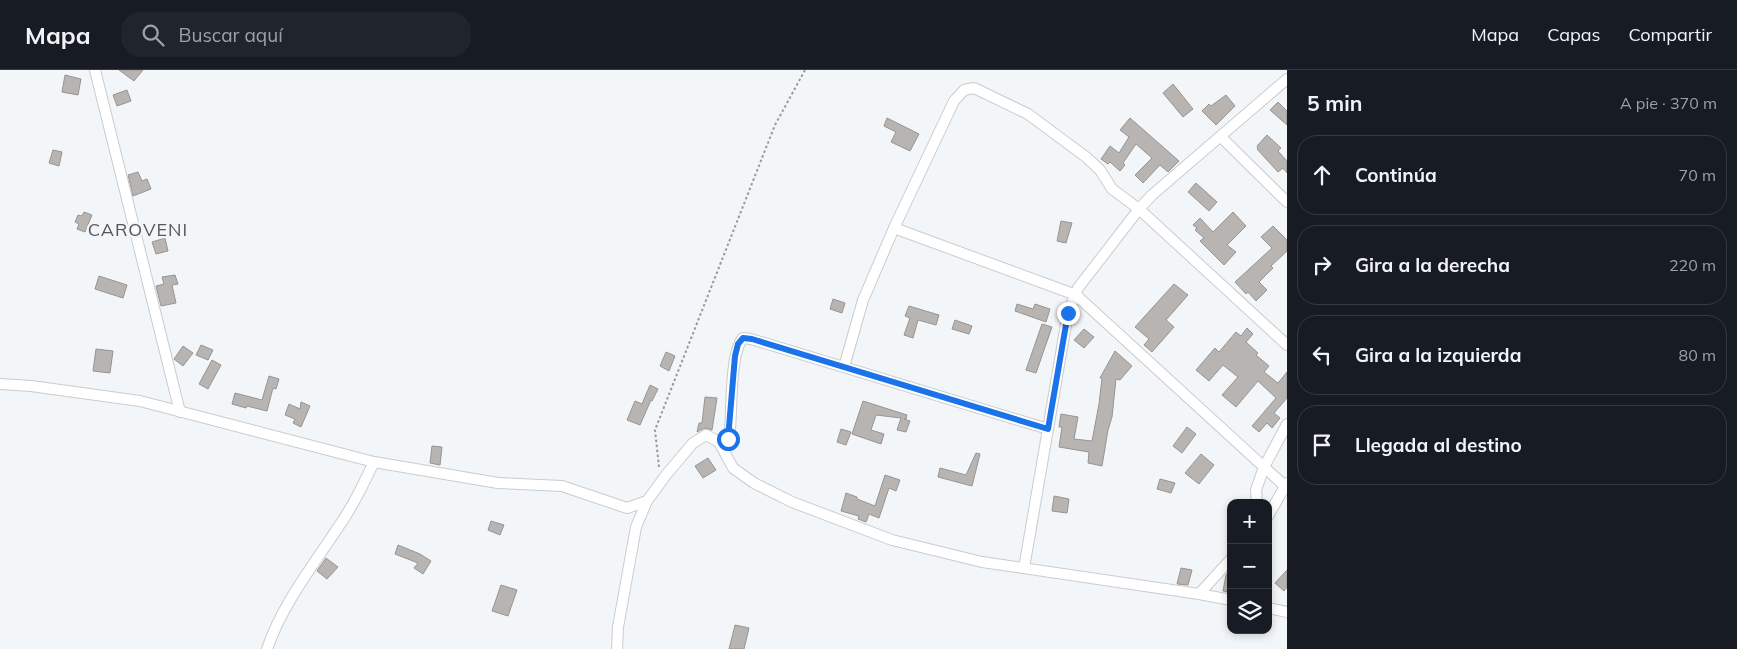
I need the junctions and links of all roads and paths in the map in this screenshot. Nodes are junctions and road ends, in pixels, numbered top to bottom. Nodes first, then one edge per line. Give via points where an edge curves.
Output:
1 (95, 70) edge
2 (806, 70) edge
3 (1287, 79) edge
4 (1221, 137) junction
5 (1287, 202) edge
6 (1139, 209) junction
7 (894, 228) junction
8 (1076, 295) junction
9 (1287, 345) edge
10 (844, 367) junction
11 (0, 384) edge
12 (180, 412) junction
13 (1287, 424) edge
14 (1048, 429) junction
15 (721, 446) junction
16 (374, 462) junction
17 (1264, 467) junction
18 (661, 482) junction
19 (1286, 486) edge
20 (1257, 499) edge
21 (648, 501) junction
22 (1272, 509) edge
23 (1227, 563) edge
24 (1024, 568) junction
25 (1199, 594) junction
26 (1227, 599) edge
27 (1272, 609) edge
28 (1287, 612) edge
29 (267, 649) edge
30 (617, 649) edge

1 - 12 street
2 - 18 path via 775,125 655,430
3 - 4 street
4 - 5 street
4 - 6 street
6 - 7 street via 1112,189 1100,170 1086,157 1028,114 974,88 964,90 954,101
6 - 8 street via 1078,288
6 - 9 street
7 - 8 street
7 - 10 street via 863,300
8 - 14 street via 1068,313
8 - 17 street
10 - 14 street
10 - 15 street via 743,338 735,356 728,439
11 - 12 street via 140,401
12 - 16 street
13 - 17 street
14 - 24 street
15 - 18 street via 706,435 693,443
15 - 24 street via 733,468 754,483 792,502 892,540 982,562
16 - 21 street via 498,483 562,486 627,508
16 - 29 street via 348,513 300,583
17 - 19 street
17 - 20 street via 1256,490
18 - 21 street
19 - 22 street
21 - 30 street via 636,527
23 - 25 street
24 - 25 street
25 - 26 street
27 - 28 street

